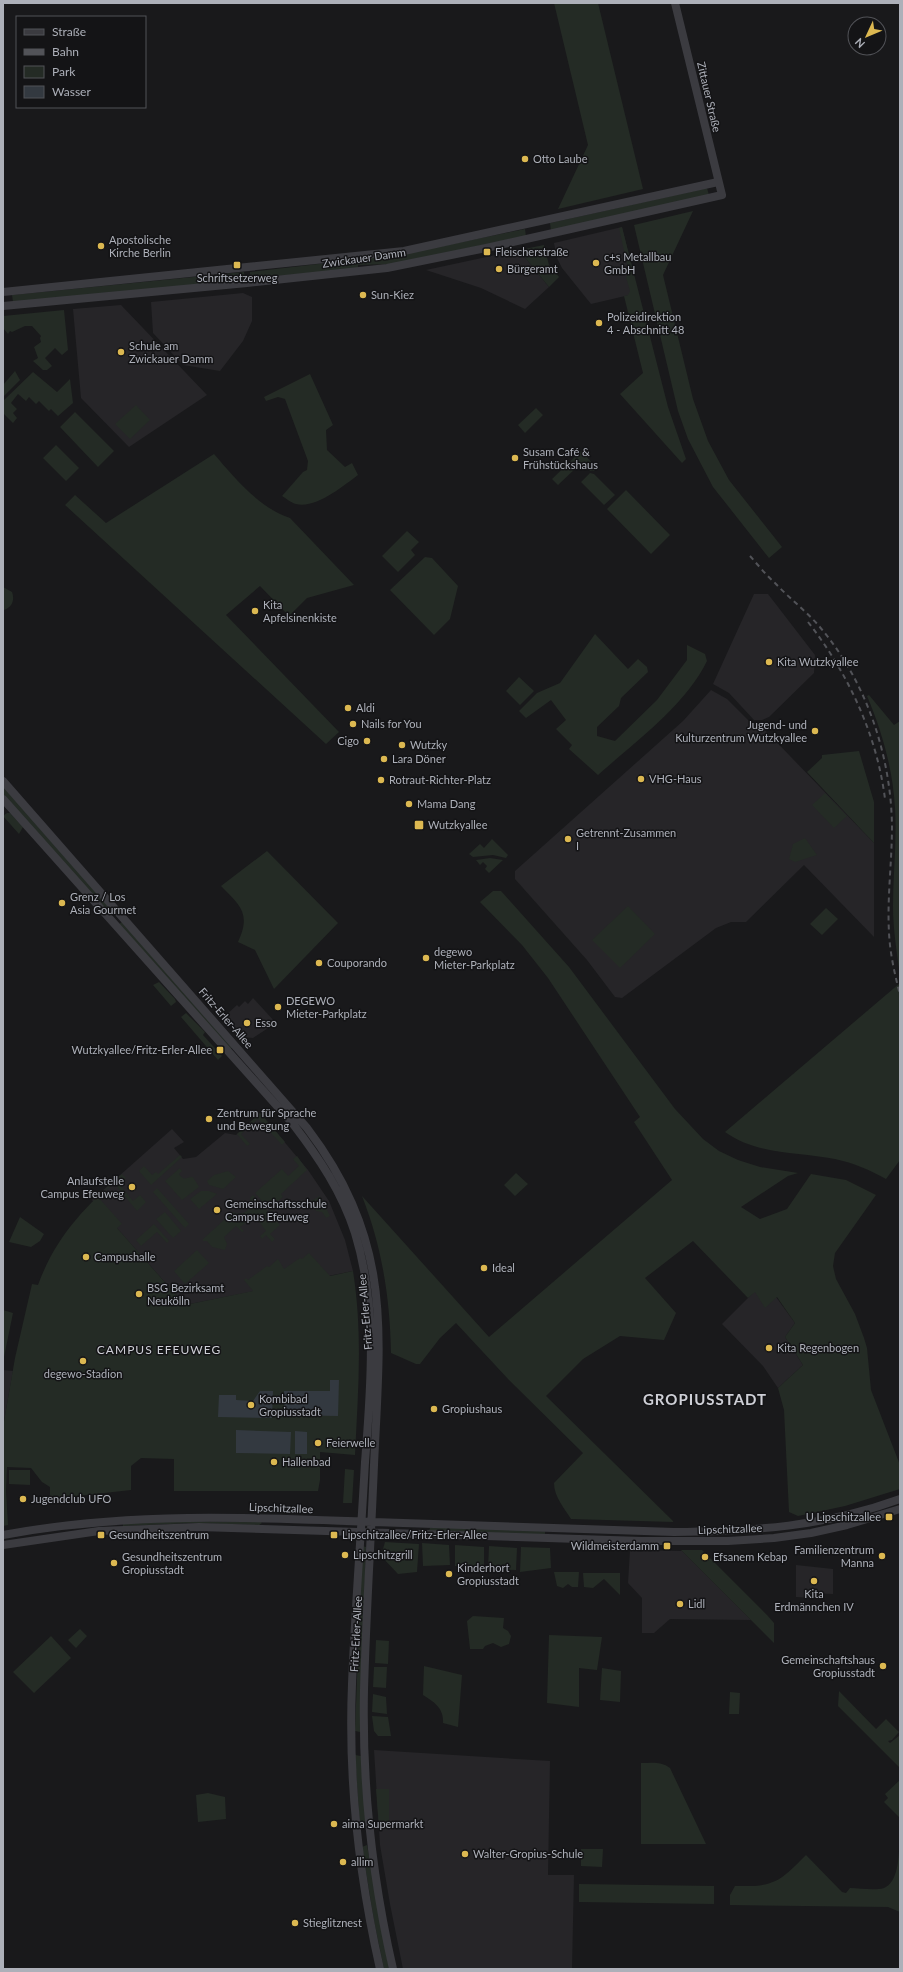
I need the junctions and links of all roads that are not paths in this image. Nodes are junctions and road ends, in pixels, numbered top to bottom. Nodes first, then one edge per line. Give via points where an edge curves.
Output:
1 (675, 3) edge
2 (718, 182) junction
3 (722, 196) joint
4 (3, 292) edge
5 (3, 306) edge
6 (3, 781) edge
7 (3, 799) edge
8 (364, 1230) junction
9 (355, 1233) junction
10 (371, 1364) junction
11 (380, 1364) junction
12 (365, 1465) junction
13 (374, 1466) junction
14 (900, 1499) edge
15 (900, 1509) edge
16 (269, 1518) junction
17 (362, 1521) junction
18 (373, 1522) junction
19 (424, 1523) junction
20 (46, 1528) junction
21 (558, 1528) junction
22 (269, 1529) junction
23 (642, 1531) junction
24 (360, 1532) junction
25 (684, 1532) junction
26 (372, 1533) junction
27 (423, 1534) junction
28 (3, 1535) edge
29 (47, 1538) junction
30 (558, 1538) junction
31 (642, 1541) junction
32 (684, 1542) junction
33 (3, 1545) edge
34 (380, 1969) edge
35 (393, 1969) edge

1 - 2 street, Zittauer Straße
2 - 3 street, Zittauer Straße
2 - 4 street, Zwickauer Damm via 404,251
3 - 5 street, Zwickauer Damm via 387,268
6 - 8 street, Fritz-Erler-Allee via 307,1128 341,1178
7 - 9 street, Fritz-Erler-Allee via 293,1124 326,1170 343,1202
8 - 9 street
8 - 11 street, Fritz-Erler-Allee via 376,1289 380,1324
9 - 10 street, Fritz-Erler-Allee via 368,1296
10 - 11 street
10 - 12 street, Fritz-Erler-Allee
11 - 13 street, Fritz-Erler-Allee
12 - 13 street
12 - 17 street, Fritz-Erler-Allee
13 - 18 street, Fritz-Erler-Allee
14 - 25 street, Lipschitzallee via 841,1517 793,1526 750,1531
15 - 32 street, Lipschitzallee via 847,1525 797,1535 755,1540
16 - 17 street, Lipschitzallee
16 - 20 street, Lipschitzallee via 152,1518
16 - 22 street
17 - 18 street, Lipschitzallee
17 - 24 street, Fritz-Erler-Allee
18 - 19 street, Lipschitzallee
18 - 26 street, Fritz-Erler-Allee
19 - 21 street, Lipschitzallee
19 - 27 street
20 - 28 street, Lipschitzallee
20 - 29 street
21 - 23 street, Lipschitzallee
21 - 30 street
22 - 24 street, Lipschitzallee
22 - 29 street, Lipschitzallee via 158,1528
23 - 25 street, Lipschitzallee
23 - 31 street
24 - 26 street, Lipschitzallee
24 - 34 street, Fritz-Erler-Allee via 352,1685 353,1779 363,1878
25 - 32 street
26 - 27 street, Lipschitzallee
26 - 35 street, Fritz-Erler-Allee via 364,1689 365,1773 372,1854
27 - 30 street, Lipschitzallee
29 - 33 street, Lipschitzallee
30 - 31 street, Lipschitzallee
31 - 32 street, Lipschitzallee

